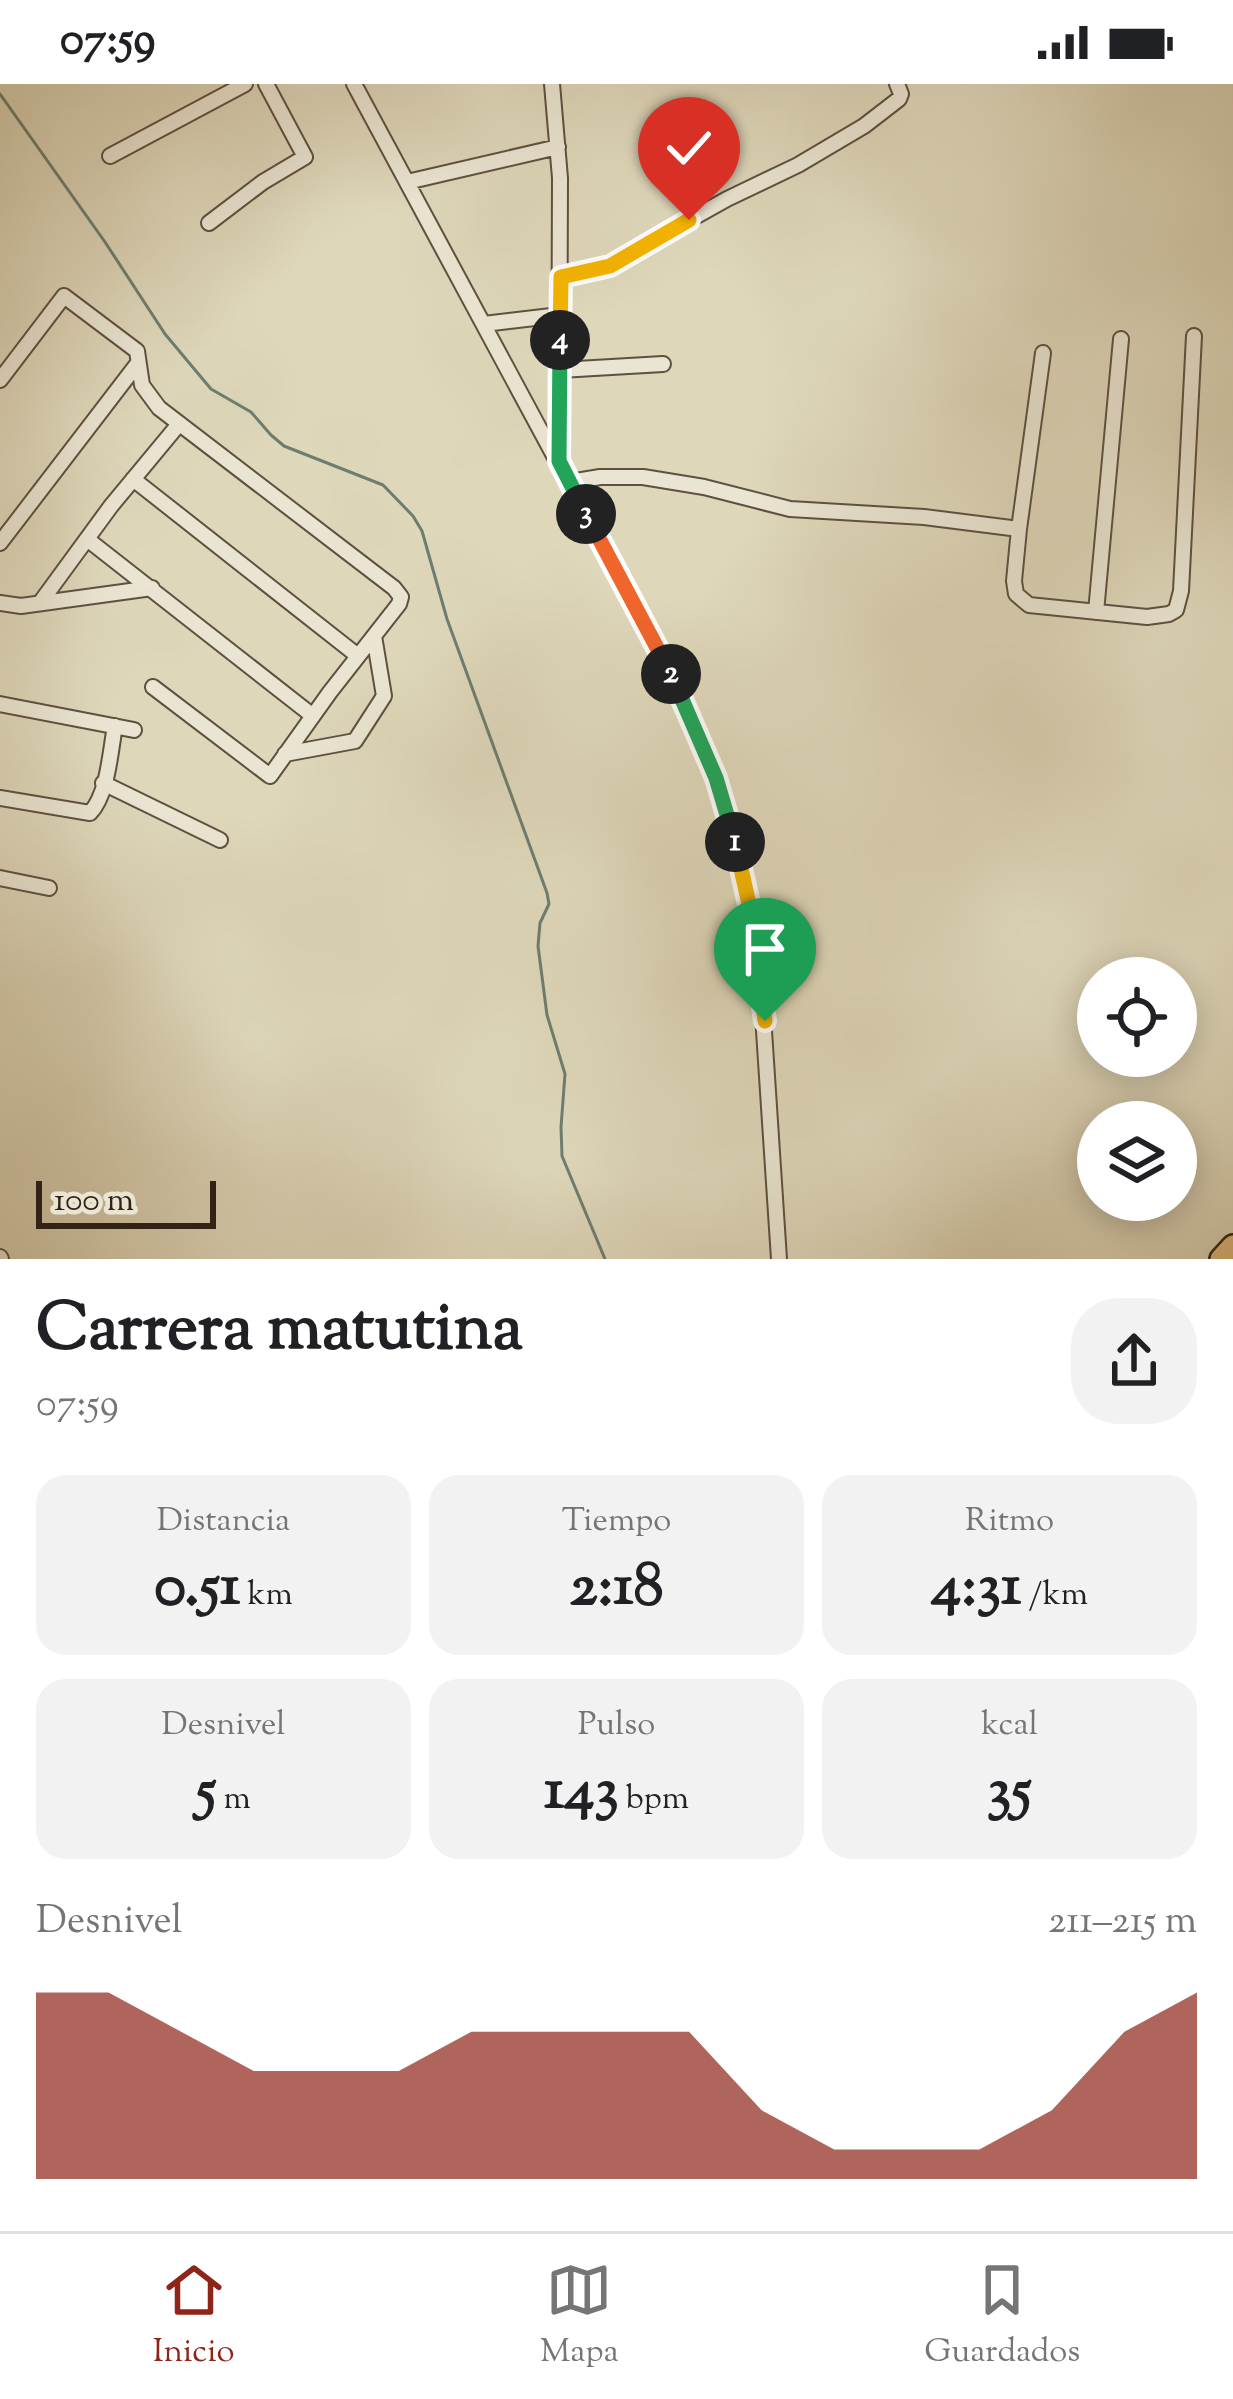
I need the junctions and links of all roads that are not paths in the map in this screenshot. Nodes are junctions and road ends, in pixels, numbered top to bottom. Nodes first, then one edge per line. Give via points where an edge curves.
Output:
1 (245, 84) edge
2 (266, 84) edge
3 (354, 84) edge
4 (552, 84) edge
5 (896, 84) edge
6 (558, 147) junction
7 (110, 156) dead end
8 (407, 182) junction
9 (209, 223) dead end
10 (561, 277) junction
11 (560, 315) junction
12 (484, 324) junction
13 (1194, 336) dead end
14 (1121, 339) dead end
15 (1042, 353) dead end
16 (138, 363) junction
17 (663, 364) dead end
18 (560, 370) junction
19 (0, 380) edge
20 (179, 424) junction
21 (559, 461) junction
22 (133, 479) junction
23 (570, 482) junction
24 (1018, 529) junction
25 (87, 539) junction
26 (0, 543) edge
27 (152, 588) junction
28 (0, 602) edge
29 (40, 603) junction
30 (1096, 612) junction
31 (374, 636) junction
32 (358, 656) junction
33 (154, 687) dead end
34 (0, 704) edge
35 (313, 716) junction
36 (115, 726) junction
37 (134, 730) dead end
38 (285, 754) junction
39 (103, 783) junction
40 (0, 798) edge
41 (220, 840) dead end
42 (0, 878) edge
43 (49, 888) dead end
44 (1233, 1246) edge
45 (779, 1259) edge
46 (1221, 1259) edge

1 - 7 street
2 - 9 street via 305,158
3 - 8 street
4 - 6 street
5 - 10 street via 899,99 798,165 610,266
6 - 8 street
6 - 10 street
8 - 12 street
10 - 11 street
11 - 12 street
11 - 18 street
12 - 21 street
13 - 30 street via 1180,603 1160,616
14 - 30 street
15 - 24 street
16 - 19 street via 137,351 64,296
16 - 20 street via 149,396
16 - 26 street
17 - 18 street
18 - 21 street
20 - 22 street
20 - 31 street via 394,588 399,604
21 - 23 street
22 - 25 street
22 - 32 street
23 - 24 street via 643,477 790,509
23 - 45 street via 688,710 736,843 763,996
24 - 30 street via 1014,581 1021,601
25 - 27 street
25 - 29 street
27 - 29 street
27 - 35 street
28 - 29 street
31 - 32 street
31 - 38 street via 384,696 356,741
32 - 35 street
33 - 38 street via 270,776
34 - 36 street
35 - 38 street
36 - 37 street
36 - 39 street
39 - 40 street via 89,813
39 - 41 street
42 - 43 street
44 - 46 highway

